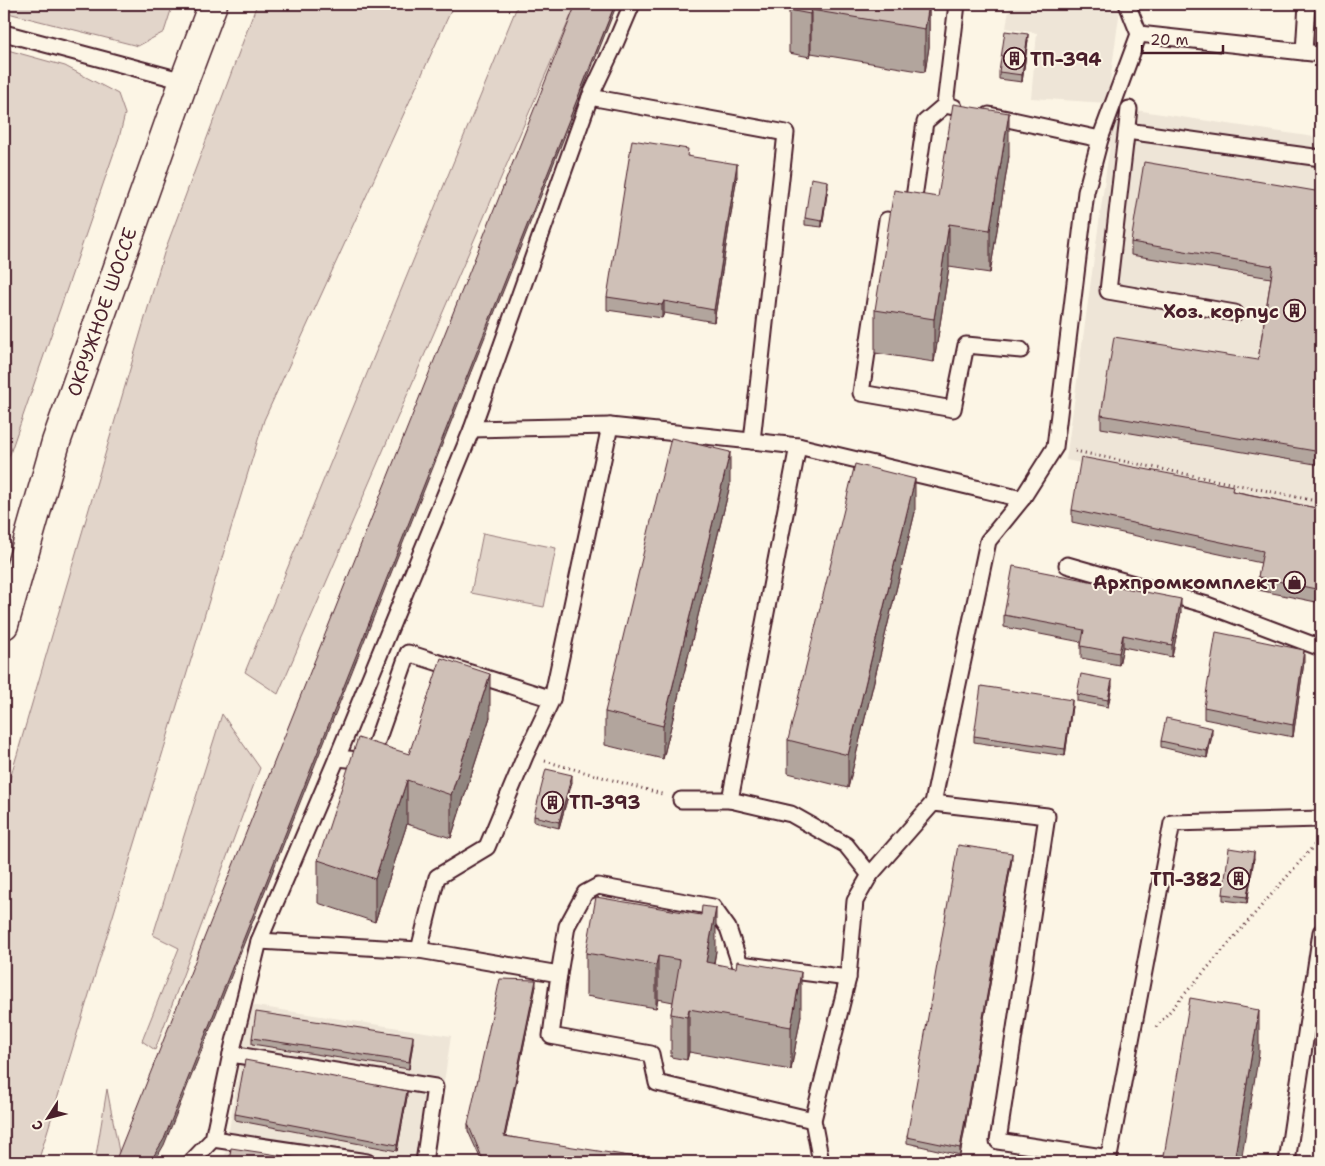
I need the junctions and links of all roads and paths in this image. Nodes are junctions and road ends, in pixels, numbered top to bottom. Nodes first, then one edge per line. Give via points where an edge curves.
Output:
1 (213, 4) edge
2 (632, 4) edge
3 (957, 4) edge
4 (1127, 4) edge
5 (1307, 4) edge
6 (4, 33) edge
7 (1139, 34) junction
8 (1304, 52) junction
9 (1321, 54) edge
10 (184, 81) junction
11 (590, 97) junction
12 (945, 105) junction
13 (1129, 109) dead end
14 (1127, 131) junction
15 (1100, 139) junction
16 (1321, 158) edge
17 (1235, 313) dead end
18 (1022, 350) dead end
19 (610, 426) junction
20 (472, 429) junction
21 (752, 441) junction
22 (798, 446) junction
23 (1055, 447) junction
24 (1022, 499) junction
25 (1321, 502) edge
26 (1067, 565) dead end
27 (4, 625) edge
28 (1321, 648) edge
29 (552, 699) junction
30 (525, 756) junction
31 (337, 758) junction
32 (681, 800) joint
33 (730, 800) junction
34 (933, 802) junction
35 (1321, 819) edge
36 (1321, 837) edge
37 (870, 875) junction
38 (1321, 932) edge
39 (259, 942) junction
40 (419, 950) junction
41 (559, 974) junction
42 (848, 978) junction
43 (231, 1054) junction
44 (1127, 1061) junction
45 (813, 1120) junction
46 (213, 1139) junction
47 (1108, 1160) edge
48 (191, 1162) edge
49 (367, 1162) edge
50 (424, 1162) edge
51 (821, 1162) edge
52 (1287, 1162) edge

1 - 10 main road, ОКРУЖНОЕ ШОССЕ
2 - 11 lane
3 - 12 lane
4 - 7 lane
5 - 8 lane
6 - 10 lane
7 - 8 lane
7 - 15 lane
8 - 9 lane
10 - 27 main road, ОКРУЖНОЕ ШОССЕ via 56,442
11 - 20 lane
11 - 21 lane via 786,133
12 - 15 lane
12 - 18 lane via 925,122 910,225 886,220 861,393 953,410 966,345
13 - 14 lane
14 - 16 lane
14 - 17 lane via 1108,291
15 - 23 lane via 1086,192
19 - 20 lane
19 - 21 lane
19 - 29 lane
20 - 31 lane
21 - 22 lane
22 - 24 lane
22 - 33 lane
23 - 24 lane
23 - 25 path
24 - 34 lane via 988,541
26 - 28 lane via 1207,605
29 - 30 lane
29 - 31 lane via 408,654 370,761
30 - 32 path
30 - 40 lane via 487,847 437,877
31 - 39 lane
32 - 33 lane
33 - 37 lane via 791,814 846,845
34 - 37 lane
34 - 47 lane via 1047,816 998,1141
35 - 44 lane via 1172,823
36 - 44 path
37 - 42 lane via 855,901
38 - 52 lane
39 - 40 lane
39 - 43 lane
40 - 41 lane
41 - 42 lane via 567,926 585,893 598,886 713,907 728,928 740,964
41 - 45 lane via 551,1036 650,1054 657,1084
42 - 45 lane
43 - 46 lane
43 - 50 lane via 435,1087
44 - 47 lane
45 - 51 lane
46 - 48 lane
46 - 49 lane

